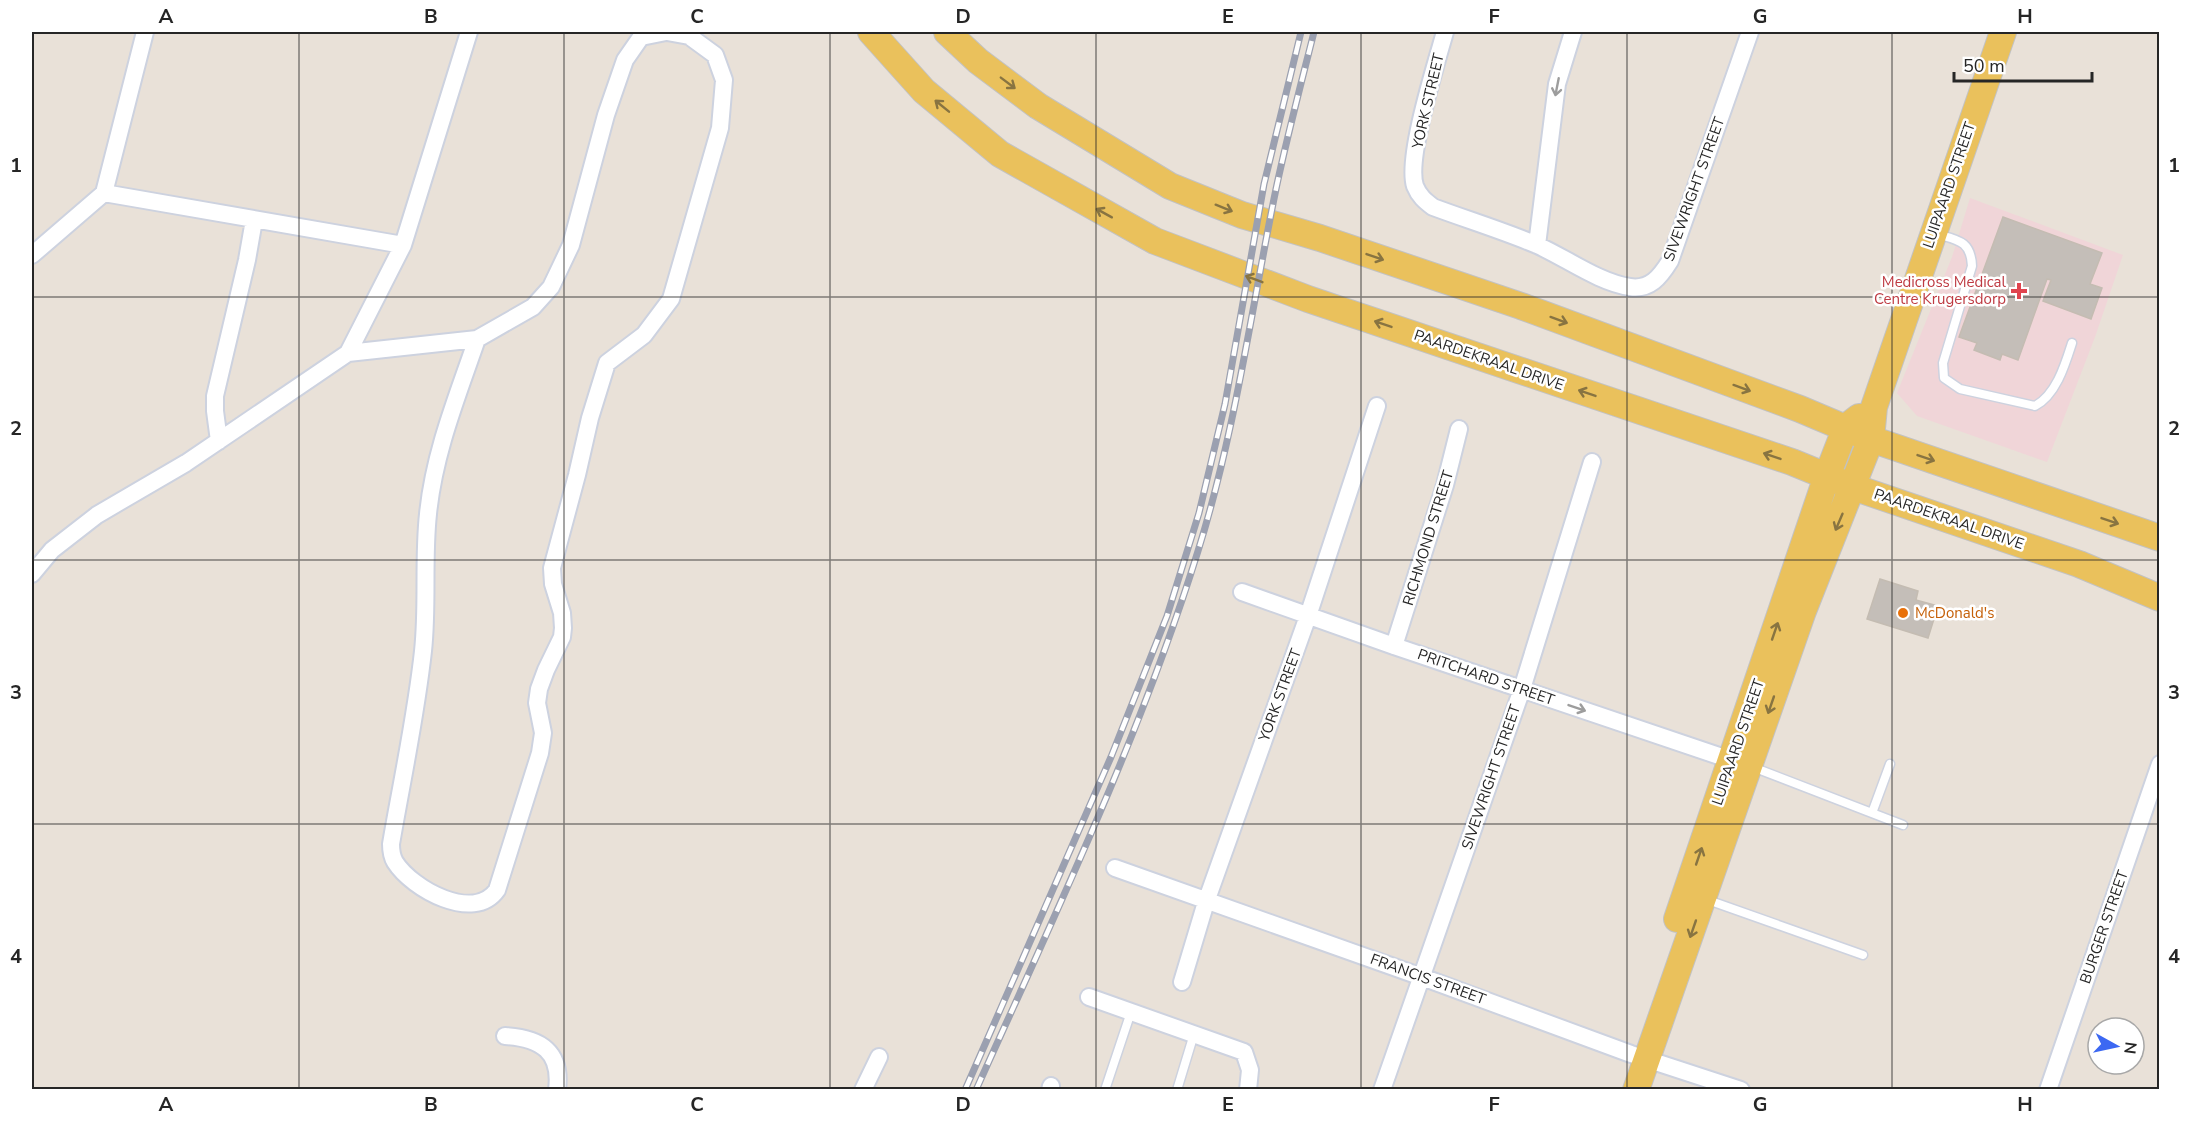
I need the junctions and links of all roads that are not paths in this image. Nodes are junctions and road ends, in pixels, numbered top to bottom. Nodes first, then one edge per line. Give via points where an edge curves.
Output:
1 (145, 32) edge
2 (469, 32) edge
3 (666, 32) edge
4 (871, 32) edge
5 (948, 32) edge
6 (1445, 32) edge
7 (1574, 32) edge
8 (1750, 32) edge
9 (2003, 32) edge
10 (1413, 171) joint
11 (104, 193) junction
12 (254, 220) junction
13 (1933, 233) junction
14 (403, 244) junction
15 (1536, 245) junction
16 (32, 255) edge
17 (477, 339) junction
18 (2072, 343) dead end
19 (348, 353) junction
20 (1377, 406) dead end
21 (1874, 406) junction
22 (1846, 427) junction
23 (1459, 429) dead end
24 (1870, 439) junction
25 (219, 441) junction
26 (1592, 462) dead end
27 (1827, 476) junction
28 (1853, 487) junction
29 (2160, 538) edge
30 (32, 574) edge
31 (1242, 592) dead end
32 (2160, 598) edge
33 (1794, 608) junction
34 (1308, 616) junction
35 (1394, 646) junction
36 (1522, 689) junction
37 (1740, 763) junction
38 (1890, 764) dead end
39 (2160, 764) edge
40 (1872, 813) junction
41 (1903, 825) dead end
42 (1115, 868) dead end
43 (1703, 898) junction
44 (1206, 902) junction
45 (1863, 955) dead end
46 (1422, 977) junction
47 (1182, 982) dead end
48 (1089, 997) dead end
49 (1131, 1012) junction
50 (1194, 1034) junction
51 (505, 1036) dead end
52 (1639, 1056) junction
53 (879, 1057) dead end
54 (557, 1089) edge
55 (863, 1089) edge
56 (1105, 1089) edge
57 (1177, 1089) edge
58 (1248, 1089) edge
59 (1382, 1089) edge
60 (1619, 1089) edge
61 (1636, 1089) edge
62 (1741, 1089) edge
63 (2048, 1089) edge

1 - 11 street
2 - 14 street
3 - 17 street via 641,37 625,60 571,245 551,286 533,307
3 - 17 street via 689,36 715,55 724,80 720,128 672,299 644,335 608,363 552,568 564,628 539,689 537,703 543,733 540,753 497,890 486,901 464,904 441,898 419,885 394,861 391,844 422,654 428,513 442,439
27 -> 4 main road, PAARDEKRAAL DRIVE via 1308,299 1155,241 1000,154 924,91
5 -> 22 main road via 978,61 1038,106 1170,186 1242,215 1521,306
6 - 10 street, YORK STREET via 1417,140
7 -> 15 street via 1557,84
8 - 15 street, SIVEWRIGHT STREET via 1670,261 1659,278 1648,285 1631,287
9 - 13 main road, LUIPAARD STREET
10 - 15 street, SIVEWRIGHT STREET via 1420,196 1433,207
11 - 12 street
11 - 16 street
12 - 14 street
12 - 25 street via 215,396
13 - 18 lane via 1964,243 1971,253 1972,266 1943,363 1944,378 1960,389 2035,406 2046,401
13 - 21 main road, LUIPAARD STREET
14 - 19 street
17 - 19 street
19 - 25 street
20 - 34 street, YORK STREET
21 - 22 main road
21 - 24 main road, LUIPAARD STREET
22 - 24 main road
22 - 27 main road, LUIPAARD STREET
23 - 35 street, RICHMOND STREET
24 - 28 main road, LUIPAARD STREET
24 -> 29 main road
25 - 30 street via 97,516 52,550
26 - 36 street, SIVEWRIGHT STREET
27 - 28 main road, PAARDEKRAAL DRIVE
27 - 33 main road, LUIPAARD STREET
28 - 32 main road, PAARDEKRAAL DRIVE via 2079,564
28 -> 33 main road, LUIPAARD STREET
31 - 34 street, PRITCHARD STREET
33 - 37 main road, LUIPAARD STREET
34 - 35 street, PRITCHARD STREET
34 - 44 street, YORK STREET
35 - 36 street, PRITCHARD STREET
36 -> 37 street, PRITCHARD STREET
36 - 46 street, SIVEWRIGHT STREET
37 - 40 lane
37 - 43 main road, LUIPAARD STREET
52 -> 37 main road, LUIPAARD STREET
38 - 40 lane
39 - 63 street, BURGER STREET
40 - 41 lane
42 - 44 street, FRANCIS STREET
43 - 45 lane
43 -> 52 main road, LUIPAARD STREET
44 - 46 street, FRANCIS STREET
44 - 47 street, YORK STREET
46 - 52 street, FRANCIS STREET
46 - 59 street, SIVEWRIGHT STREET
48 - 49 street
49 - 50 street
49 - 56 lane
50 - 57 lane
50 - 58 street via 1244,1052 1250,1070
51 - 54 street via 528,1040 550,1054 558,1067
52 - 60 main road, LUIPAARD STREET
52 - 61 main road, LUIPAARD STREET
52 - 62 street, FRANCIS STREET
53 - 55 street

